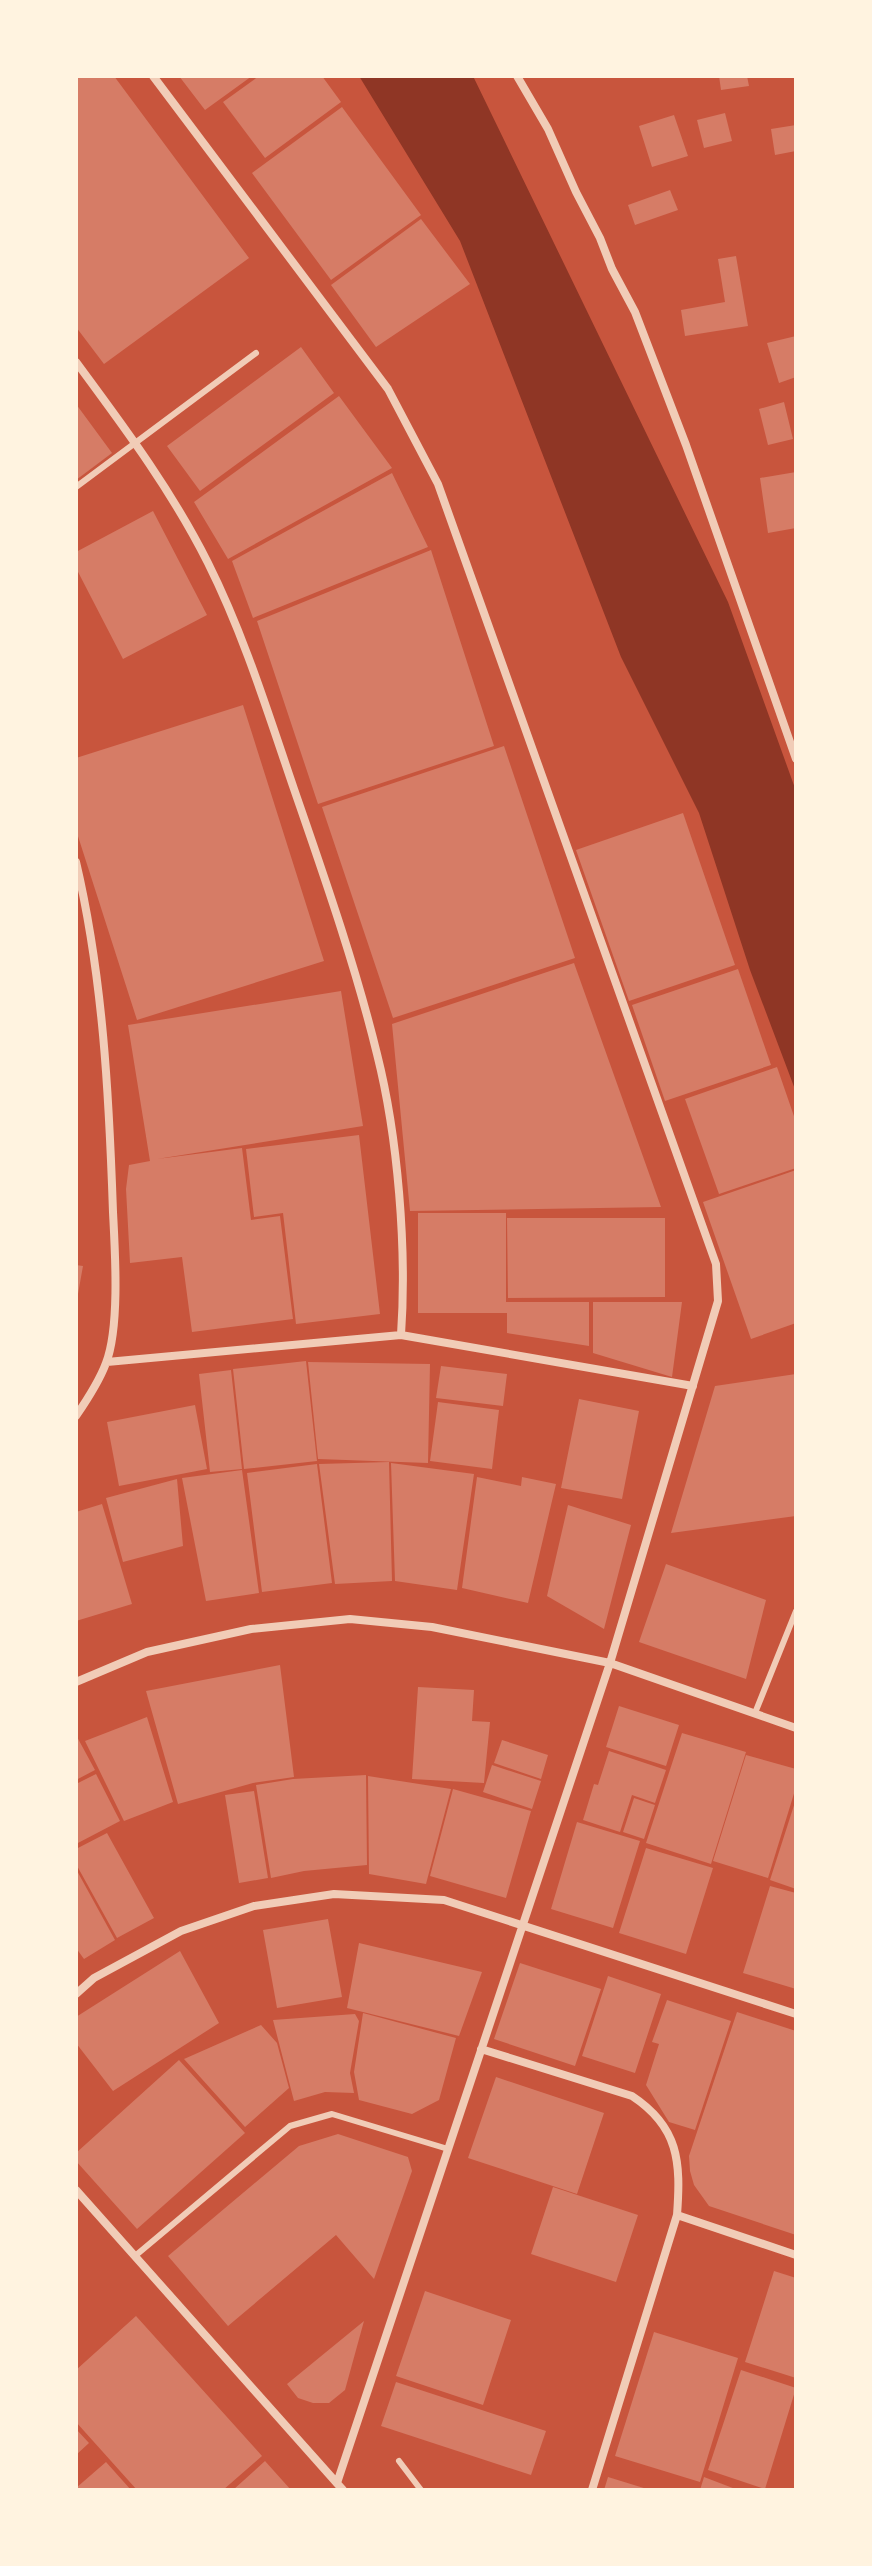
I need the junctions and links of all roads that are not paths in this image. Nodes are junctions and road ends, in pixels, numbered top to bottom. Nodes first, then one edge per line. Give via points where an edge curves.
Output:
1 (153, 76) edge
2 (517, 76) edge
3 (256, 353) dead end
4 (76, 362) edge
5 (136, 444) junction
6 (76, 487) edge
7 (796, 759) edge
8 (76, 862) edge
9 (401, 1335) junction
10 (107, 1362) junction
11 (693, 1386) junction
12 (76, 1416) edge
13 (796, 1611) edge
14 (610, 1663) junction
15 (76, 1682) edge
16 (755, 1713) junction
17 (796, 1728) edge
18 (523, 1925) junction
19 (76, 1994) edge
20 (796, 2014) edge
21 (481, 2049) junction
22 (448, 2149) junction
23 (76, 2190) edge
24 (677, 2215) junction
25 (796, 2255) edge
26 (135, 2256) junction
27 (399, 2461) dead end
28 (340, 2487) edge
29 (421, 2490) edge
30 (592, 2490) edge

1 - 11 street via 388,389 438,484 716,1264 718,1301
2 - 7 street via 548,129 635,312
3 - 5 lane
4 - 5 street
5 - 6 lane
5 - 9 street via 214,576 248,656 378,1055 395,1156 404,1292
8 - 10 street via 91,926 109,1096 115,1266
9 - 10 street
9 - 11 street
10 - 12 street
11 - 14 street
13 - 16 lane
14 - 15 street via 432,1627 350,1619 251,1629 147,1652
14 - 16 street
14 - 18 street
16 - 17 street
18 - 19 street via 444,1900 334,1894 254,1906 181,1931 94,1978
18 - 20 street
18 - 21 street
21 - 22 street
21 - 24 street via 632,2096 651,2108 676,2149
22 - 26 lane via 332,2114 290,2126
22 - 28 street
23 - 26 street
24 - 25 street
24 - 30 street
26 - 28 street
27 - 29 lane

